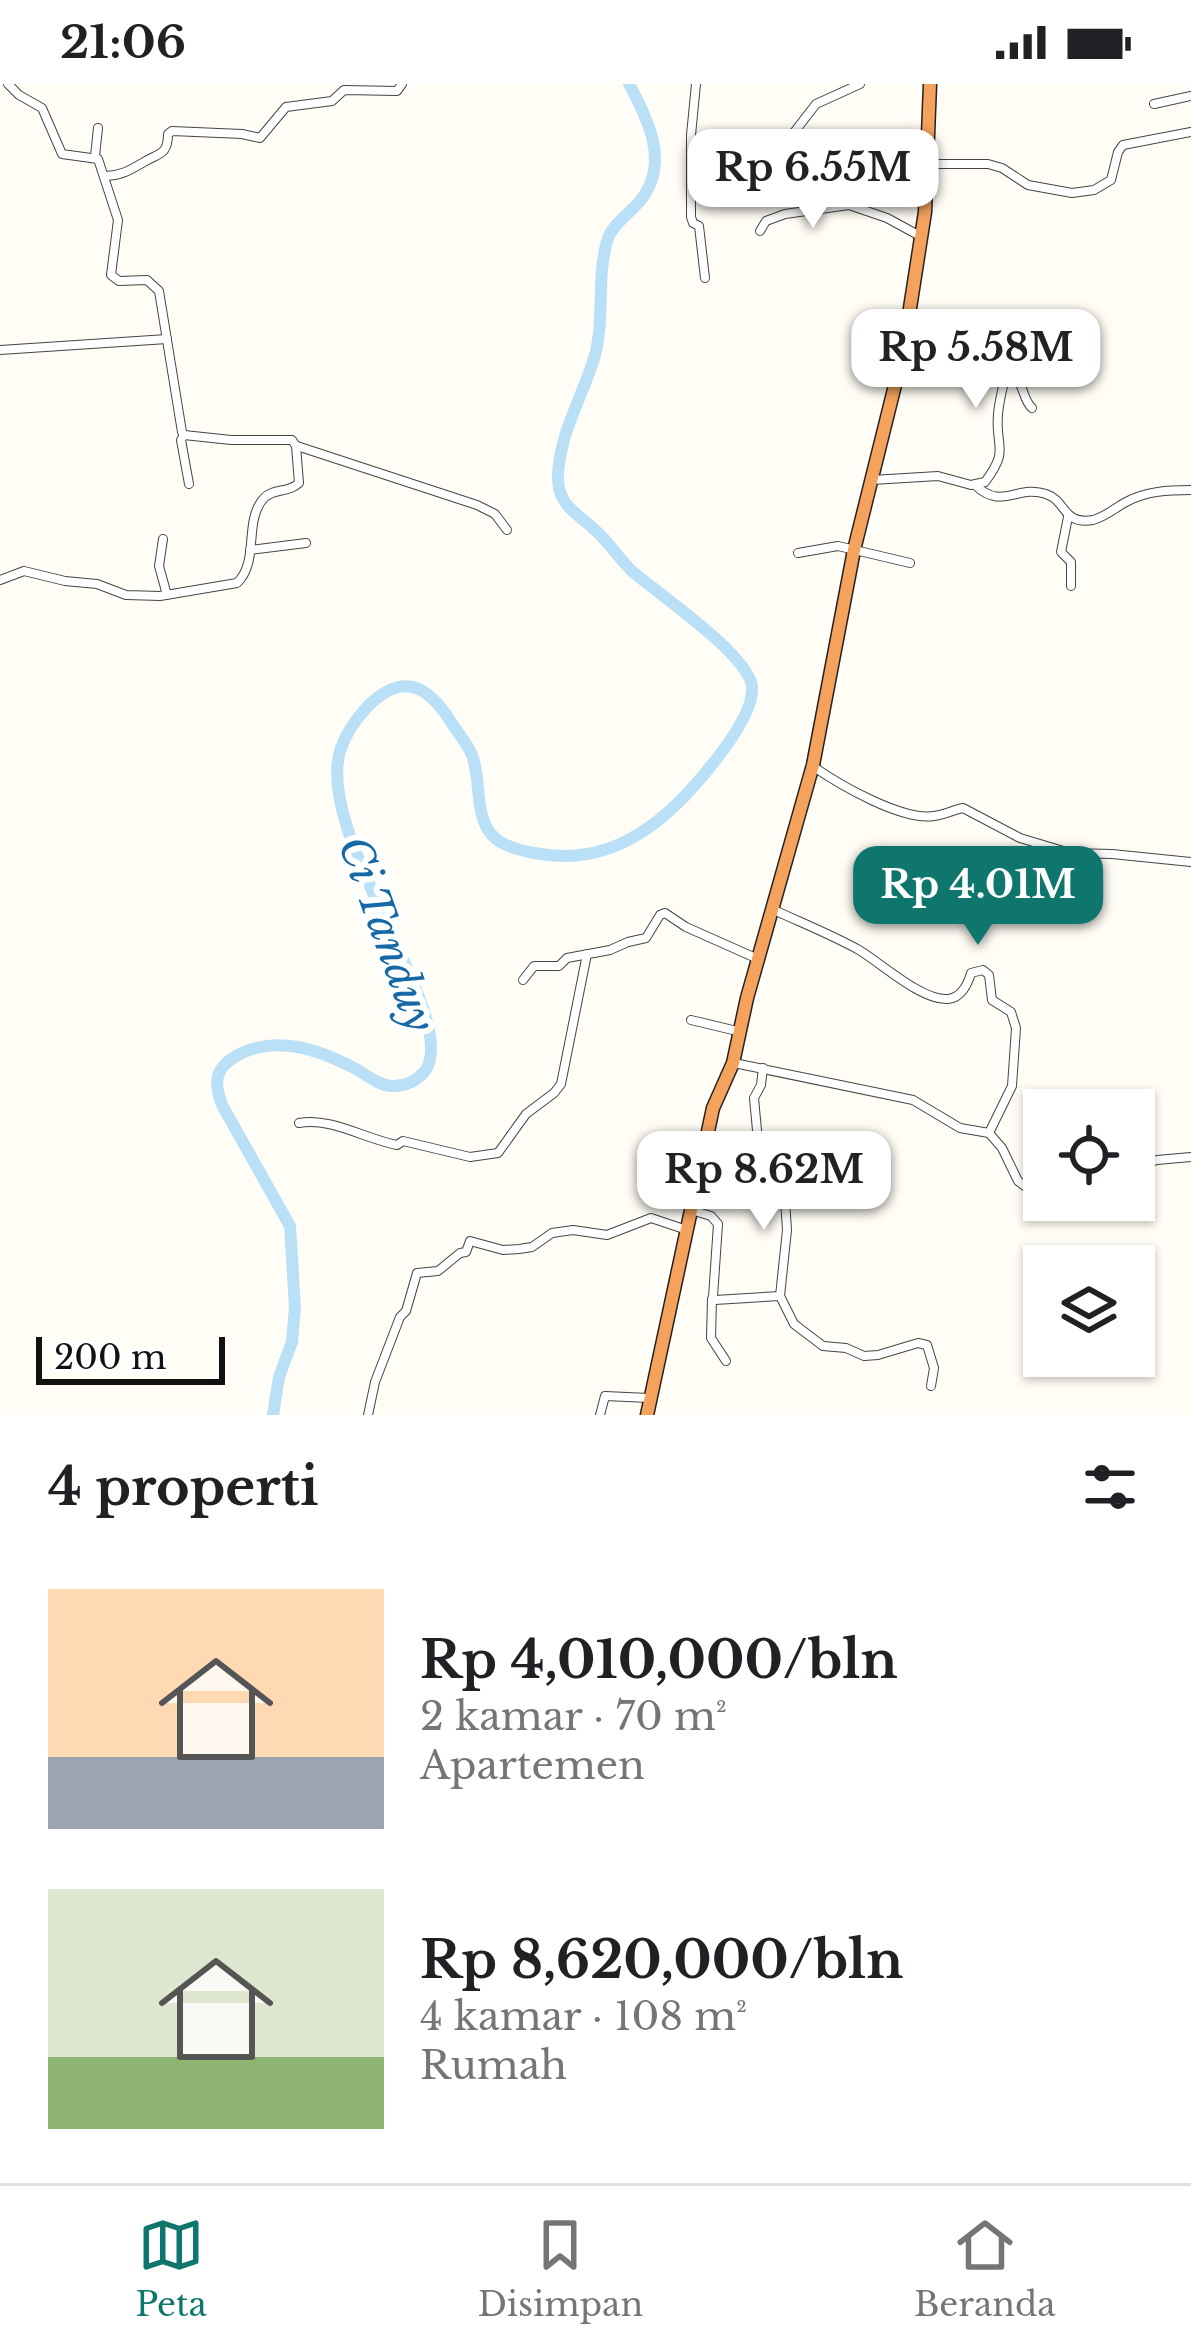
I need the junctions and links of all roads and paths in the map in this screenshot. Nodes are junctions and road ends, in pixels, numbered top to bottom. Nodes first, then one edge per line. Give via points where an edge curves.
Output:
1 (8, 84) edge
2 (402, 84) edge
3 (696, 84) edge
4 (860, 84) edge
5 (930, 84) edge
6 (1191, 96) edge
7 (1154, 104) dead end
8 (98, 128) dead end
9 (1191, 132) edge
10 (95, 156) junction
11 (692, 161) junction
12 (928, 164) junction
13 (106, 176) junction
14 (760, 231) dead end
15 (921, 237) junction
16 (705, 278) dead end
17 (907, 328) junction
18 (166, 339) junction
19 (0, 350) edge
20 (1006, 373) junction
21 (1032, 408) dead end
22 (184, 435) junction
23 (296, 446) junction
24 (871, 480) junction
25 (189, 484) dead end
26 (975, 485) junction
27 (1191, 490) edge
28 (1068, 517) junction
29 (507, 530) dead end
30 (163, 539) dead end
31 (306, 543) dead end
32 (250, 550) junction
33 (854, 551) junction
34 (798, 553) dead end
35 (910, 563) dead end
36 (0, 580) edge
37 (1071, 586) dead end
38 (166, 595) junction
39 (813, 765) junction
40 (1191, 862) edge
41 (774, 910) junction
42 (587, 954) junction
43 (759, 960) junction
44 (523, 980) dead end
45 (692, 1020) dead end
46 (740, 1032) junction
47 (733, 1063) junction
48 (763, 1068) junction
49 (299, 1123) dead end
50 (989, 1133) junction
51 (1191, 1157) edge
52 (1155, 1161) edge
53 (1023, 1185) edge
54 (691, 1210) junction
55 (687, 1229) junction
56 (780, 1296) junction
57 (712, 1298) junction
58 (726, 1360) dead end
59 (931, 1386) dead end
60 (650, 1398) junction
61 (368, 1415) edge
62 (600, 1415) edge
63 (647, 1415) edge

1 - 10 street via 42,107 62,154
2 - 13 street via 286,107 260,138 172,131 159,156
3 - 11 street
4 - 11 street via 816,104 792,135 783,164
5 - 12 highway
6 - 7 street
8 - 10 street
9 - 12 street via 1123,145 1111,180 1086,193 1028,185 988,164
10 - 13 street
11 - 16 street via 691,217
12 - 15 highway
13 - 18 street via 118,220 109,270 115,280 157,286
14 - 15 street via 770,218 848,205
15 - 17 highway
17 - 20 street via 968,363
17 - 24 highway
18 - 19 street
18 - 22 street
20 - 21 street via 1020,381
20 - 26 street via 1000,459
22 - 23 street
22 - 25 street
23 - 29 street via 477,505
23 - 32 street via 299,486 265,497
24 - 26 street via 938,476
24 - 33 highway
26 - 28 street via 994,498 1045,494
27 - 28 street via 1150,493 1094,520
28 - 37 street via 1061,553 1071,562
30 - 38 street
31 - 32 street
32 - 38 street via 237,583
33 - 34 street
33 - 35 street
33 - 39 highway
36 - 38 street via 24,571 121,595
39 - 40 street via 921,817 963,808 1070,853
39 - 41 highway
41 - 43 highway
41 - 50 street via 929,995 955,998 971,973 989,975 992,1000 1011,1012 1016,1028 1012,1086
42 - 43 street via 646,938 665,913
42 - 44 street via 532,967
42 - 49 street via 561,1084 498,1153 466,1157
43 - 46 highway
45 - 46 street
46 - 47 highway
47 - 48 street
47 - 54 highway via 713,1108
48 - 50 street via 913,1100 960,1128
48 - 56 street via 754,1098 758,1141 784,1185
50 - 53 street
51 - 52 street
54 - 55 highway
54 - 57 street via 718,1224
55 - 60 highway
55 - 61 street via 651,1218 607,1235 552,1234 519,1249 470,1241 438,1270 417,1273
56 - 57 street
56 - 59 street via 794,1324 823,1346 864,1356 927,1345
57 - 58 street via 711,1339
60 - 62 street via 605,1396
60 - 63 highway

